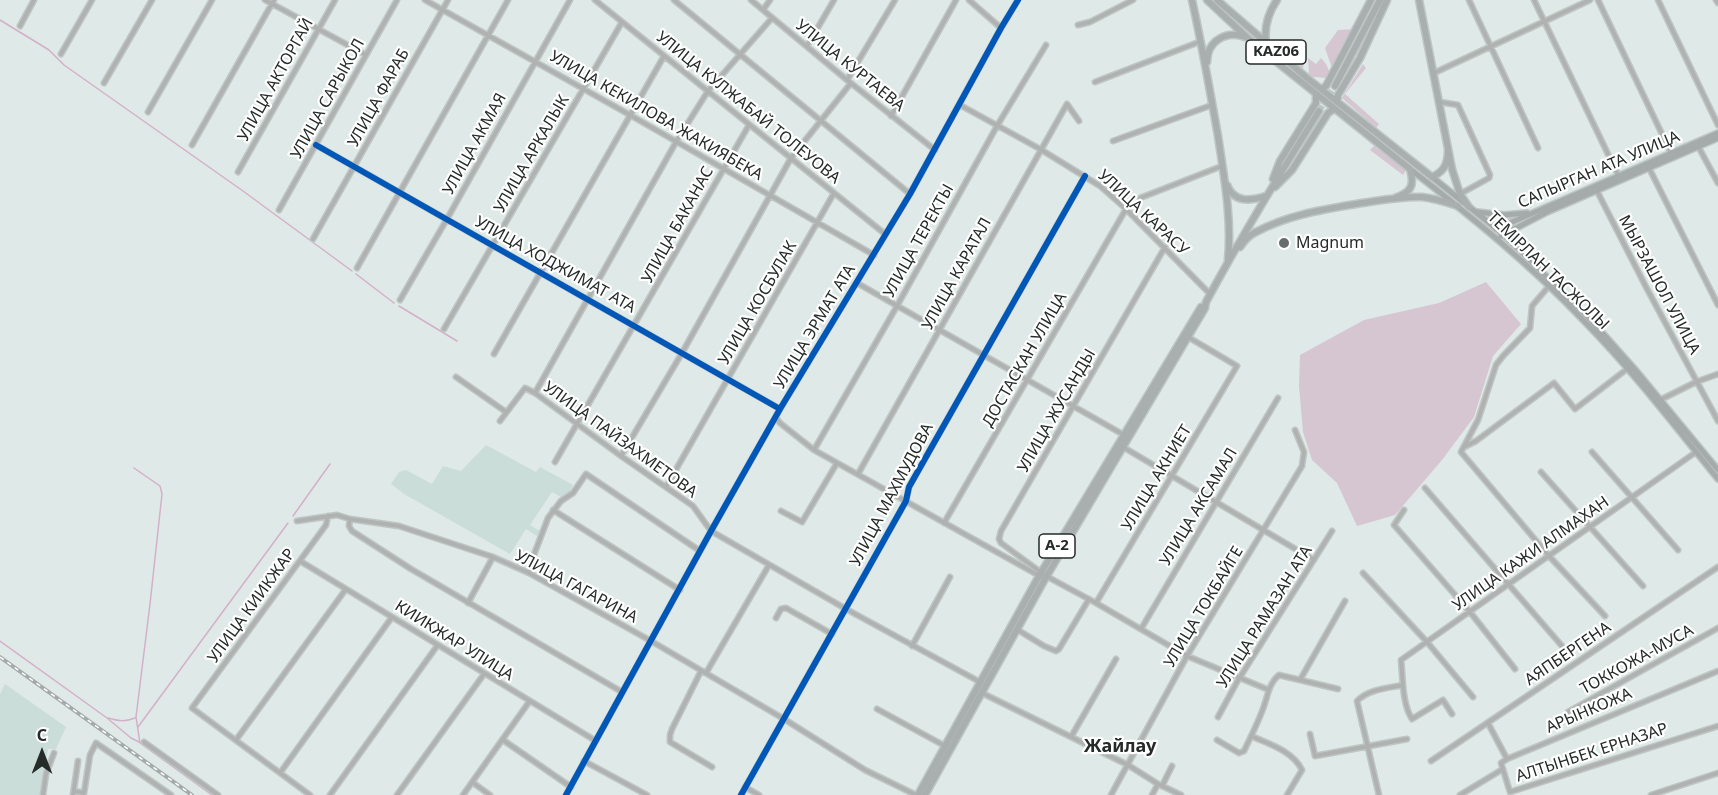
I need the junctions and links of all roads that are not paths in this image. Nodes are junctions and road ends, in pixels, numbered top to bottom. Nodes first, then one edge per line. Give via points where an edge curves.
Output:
1 (34, 0) edge
2 (92, 0) edge
3 (152, 0) edge
4 (212, 0) edge
5 (265, 0) edge
6 (335, 0) edge
7 (397, 0) edge
8 (425, 0) edge
9 (448, 0) edge
10 (508, 0) edge
11 (570, 0) edge
12 (595, 0) edge
13 (674, 0) edge
14 (751, 0) edge
15 (770, 0) edge
16 (834, 0) edge
17 (895, 0) edge
18 (956, 0) edge
19 (969, 0) edge
20 (1018, 0) edge
21 (1133, 0) edge
22 (1192, 0) edge
23 (1207, 0) edge
24 (1217, 0) edge
25 (1277, 0) edge
26 (1371, 0) edge
27 (1380, 0) edge
28 (1388, 0) edge
29 (1419, 0) edge
30 (1469, 0) edge
31 (1534, 0) edge
32 (1590, 0) edge
33 (1598, 0) edge
34 (1658, 0) edge
35 (273, 2) edge
36 (602, 2) edge
37 (442, 10) junction
38 (763, 10) junction
39 (772, 18) junction
40 (622, 22) junction
41 (1544, 22) junction
42 (1078, 25) dead end
43 (20, 26) dead end
44 (1001, 28) junction
45 (319, 29) junction
46 (489, 36) junction
47 (1247, 37) junction
48 (1199, 42) junction
49 (1266, 44) junction
50 (1046, 45) dead end
51 (807, 46) junction
52 (1491, 46) junction
53 (61, 54) dead end
54 (740, 55) junction
55 (366, 56) junction
56 (664, 56) junction
57 (536, 61) junction
58 (1207, 72) junction
59 (1433, 73) junction
60 (849, 82) junction
61 (1095, 82) dead end
62 (104, 83) dead end
63 (1335, 86) tunnel mouth
64 (1323, 87) junction
65 (584, 89) junction
66 (708, 91) junction
67 (1316, 95) junction
68 (1338, 98) junction
69 (1439, 102) junction
70 (1316, 103) junction
71 (960, 105) junction
72 (1212, 105) junction
73 (1319, 111) tunnel mouth
74 (1331, 111) junction
75 (148, 112) dead end
76 (630, 115) junction
77 (891, 116) junction
78 (820, 120) junction
79 (1079, 121) dead end
80 (749, 125) junction
81 (1718, 125) edge
82 (997, 126) junction
83 (1718, 135) edge
84 (1113, 141) dead end
85 (676, 142) junction
86 (192, 145) dead end
87 (316, 145) junction
88 (1698, 146) junction
89 (1538, 148) dead end
90 (1040, 149) junction
91 (935, 150) junction
92 (1448, 150) junction
93 (1671, 153) junction
94 (791, 158) junction
95 (354, 166) junction
96 (1649, 167) junction
97 (724, 168) junction
98 (1223, 169) junction
99 (1410, 169) junction
100 (238, 172) dead end
101 (1085, 176) junction
102 (1432, 177) junction
103 (1619, 178) junction
104 (1718, 183) edge
105 (1597, 191) junction
106 (400, 192) junction
107 (834, 193) junction
108 (910, 194) junction
109 (1461, 194) junction
110 (770, 195) junction
111 (1266, 196) junction
112 (1140, 198) dead end
113 (1395, 198) junction
114 (1458, 206) junction
115 (1126, 209) junction
116 (1471, 209) junction
117 (279, 210) dead end
118 (1257, 212) junction
119 (1534, 212) junction
120 (447, 219) junction
121 (818, 221) junction
122 (1269, 226) junction
123 (1494, 231) junction
124 (885, 234) junction
125 (1503, 234) junction
126 (313, 239) dead end
127 (1498, 239) junction
128 (494, 246) junction
129 (1165, 247) junction
130 (874, 255) junction
131 (1228, 262) junction
132 (357, 268) dead end
133 (540, 272) junction
134 (857, 284) junction
135 (1549, 286) junction
136 (1210, 294) junction
137 (588, 299) junction
138 (400, 300) dead end
139 (1718, 305) edge
140 (897, 306) junction
141 (1198, 316) junction
142 (635, 325) junction
143 (444, 329) dead end
144 (939, 330) junction
145 (1188, 336) junction
146 (682, 353) junction
147 (494, 354) dead end
148 (983, 355) junction
149 (1627, 369) junction
150 (1718, 374) edge
151 (456, 377) dead end
152 (728, 379) junction
153 (1028, 381) junction
154 (1696, 382) junction
155 (536, 393) junction
156 (1278, 398) dead end
157 (1658, 402) junction
158 (1074, 407) junction
159 (780, 409) junction
160 (507, 412) junction
161 (776, 417) junction
162 (500, 421) dead end
163 (1718, 421) edge
164 (578, 424) junction
165 (1295, 430) dead end
166 (1124, 435) junction
167 (1123, 447) junction
168 (814, 450) junction
169 (1462, 450) junction
170 (1592, 452) dead end
171 (1696, 452) junction
172 (621, 456) junction
173 (555, 462) dead end
174 (837, 463) junction
175 (1718, 470) edge
176 (1541, 471) dead end
177 (858, 474) junction
178 (1173, 476) junction
179 (1718, 479) edge
180 (666, 487) junction
181 (1425, 488) dead end
182 (1632, 497) junction
183 (906, 501) junction
184 (1217, 502) junction
185 (553, 510) junction
186 (1404, 510) dead end
187 (781, 511) dead end
188 (328, 516) junction
189 (350, 519) junction
190 (297, 521) dead end
191 (944, 523) junction
192 (1590, 527) junction
193 (1264, 530) junction
194 (711, 531) junction
195 (1332, 531) dead end
196 (1678, 550) dead end
197 (700, 551) junction
198 (493, 556) junction
199 (1549, 556) junction
200 (1314, 560) junction
201 (300, 561) junction
202 (769, 565) junction
203 (1718, 567) edge
204 (529, 573) junction
205 (1363, 573) dead end
206 (1043, 576) junction
207 (950, 577) dead end
208 (1509, 584) junction
209 (1643, 586) dead end
210 (346, 589) junction
211 (680, 590) junction
212 (1089, 599) junction
213 (1344, 600) dead end
214 (468, 603) junction
215 (1096, 603) junction
216 (846, 609) junction
217 (1470, 612) junction
218 (1605, 616) dead end
219 (392, 617) junction
220 (776, 618) dead end
221 (1141, 628) junction
222 (1718, 628) edge
223 (1017, 629) junction
224 (832, 634) junction
225 (651, 641) junction
226 (1427, 642) junction
227 (437, 646) junction
228 (912, 646) junction
229 (1562, 646) dead end
230 (1187, 656) junction
231 (1116, 658) dead end
232 (1515, 669) dead end
233 (1718, 671) edge
234 (704, 672) junction
235 (484, 674) junction
236 (1240, 677) junction
237 (1300, 680) junction
238 (980, 682) junction
239 (1403, 685) junction
240 (1338, 689) dead end
241 (1269, 690) junction
242 (622, 692) junction
243 (981, 693) junction
244 (1473, 697) dead end
245 (529, 702) junction
246 (877, 709) dead end
247 (1568, 712) dead end
248 (1452, 714) dead end
249 (1218, 717) dead end
250 (784, 719) junction
251 (1488, 723) junction
252 (1718, 726) edge
253 (1310, 734) dead end
254 (1251, 736) junction
255 (1071, 737) junction
256 (1407, 739) dead end
257 (236, 740) junction
258 (503, 740) junction
259 (1217, 740) dead end
260 (144, 741) dead end
261 (596, 741) junction
262 (945, 746) junction
263 (1369, 747) junction
264 (54, 753) dead end
265 (1507, 759) junction
266 (78, 761) dead end
267 (584, 761) junction
268 (1431, 761) dead end
269 (1128, 765) junction
270 (1173, 766) dead end
271 (712, 767) dead end
272 (1503, 769) junction
273 (280, 773) junction
274 (1718, 773) edge
275 (472, 782) junction
276 (1160, 785) junction
277 (571, 787) junction
278 (745, 787) junction
279 (73, 793) edge
280 (43, 795) edge
281 (171, 795) edge
282 (218, 795) edge
283 (310, 795) edge
284 (330, 795) edge
285 (397, 795) edge
286 (463, 795) edge
287 (490, 795) edge
288 (566, 795) edge
289 (647, 795) edge
290 (741, 795) edge
291 (759, 795) edge
292 (917, 795) edge
293 (925, 795) edge
294 (1111, 795) edge
295 (1152, 795) edge
296 (1181, 795) edge
297 (1287, 795) edge
298 (1379, 795) edge
299 (1460, 795) edge
300 (1651, 795) edge

1 - 43 street
2 - 53 street
3 - 62 street
4 - 75 street
5 - 35 street
6 - 45 street, УЛИЦА АКТОРГАЙ
7 - 55 street, УЛИЦА САРЫКОЛ
8 - 37 street, УЛИЦА КЕКИЛОВА ЖАКИЯБЕКА
9 - 37 street, УЛИЦА ФАРАБ
10 - 46 street
11 - 57 street, УЛИЦА АКМАЯ
12 - 36 street, УЛИЦА КУЛЖАБАЙ ТОЛЕУОВА
13 - 54 street
14 - 38 street, УЛИЦА КУРТАЕВА
15 - 38 street
16 - 51 street
17 - 60 street
18 - 77 street
19 - 44 street
20 - 44 street, УЛИЦА ЭРМАТ АТА
21 - 42 street
22 - 48 highway
23 - 47 highway, KАZ06
24 - 49 highway, KАZ06
25 - 49 highway via 1267,21
26 - 64 highway
27 - 63 highway
28 - 68 highway
29 - 59 highway
30 - 52 street
31 - 41 street
32 - 41 street
33 - 93 street
34 - 81 street
35 - 45 street
35 - 86 street
36 - 40 street, УЛИЦА КУЛЖАБАЙ ТОЛЕУОВА
37 - 46 street, УЛИЦА КЕКИЛОВА ЖАКИЯБЕКА
37 - 95 street, УЛИЦА ФАРАБ
38 - 39 street, УЛИЦА КУРТАЕВА
39 - 51 street, УЛИЦА КУРТАЕВА
39 - 54 street
40 - 56 street, УЛИЦА КУЛЖАБАЙ ТОЛЕУОВА
40 - 65 street, УЛИЦА АРКАЛЫК
41 - 52 street
41 - 103 street
44 - 71 street, УЛИЦА ЭРМАТ АТА
45 - 55 street
45 - 100 street, УЛИЦА АКТОРГАЙ
46 - 57 street, УЛИЦА КЕКИЛОВА ЖАКИЯБЕКА
46 - 106 street
47 - 58 highway via 1228,34 1215,41 1207,57
47 - 67 highway, KАZ06
48 - 58 highway
48 - 61 street
49 - 64 highway, KАZ06
50 - 82 street, УЛИЦА ТЕРЕКТЫ
51 - 60 street, УЛИЦА КУРТАЕВА
52 - 59 street
52 - 89 street
54 - 66 street
54 - 78 street
55 - 87 street, УЛИЦА САРЫКОЛ
56 - 66 street, УЛИЦА КУЛЖАБАЙ ТОЛЕУОВА
56 - 76 street
57 - 65 street, УЛИЦА КЕКИЛОВА ЖАКИЯБЕКА
57 - 120 street, УЛИЦА АКМАЯ
58 - 72 highway
59 - 69 highway
60 - 77 street, УЛИЦА КУРТАЕВА
60 - 78 street
64 - 68 highway, KАZ06
65 - 76 street, УЛИЦА КЕКИЛОВА ЖАКИЯБЕКА
65 - 128 street, УЛИЦА АРКАЛЫК
66 - 80 street, УЛИЦА КУЛЖАБАЙ ТОЛЕУОВА
66 - 85 street
67 - 70 highway
67 - 74 highway, KАZ06
68 - 102 highway, ТЕМІРЛАН ТАСЖОЛЫ / KАZ06
69 - 92 highway
69 - 109 street via 1458,105 1490,175
70 - 74 highway
70 - 111 highway via 1281,161
71 - 82 street, УЛИЦА КАРАСУ
71 - 91 street, УЛИЦА ЭРМАТ АТА
72 - 84 street
72 - 98 highway
73 - 111 highway
74 - 99 highway, ТЕМІРЛАН ТАСЖОЛЫ / KАZ06
74 - 111 highway via 1292,170
76 - 85 street, УЛИЦА КЕКИЛОВА ЖАКИЯБЕКА
76 - 133 street
77 - 91 street, УЛИЦА КУРТАЕВА
78 - 94 street
78 - 108 street
79 - 90 street, УЛИЦА КАРАТАЛ via 1067,104
80 - 94 street, УЛИЦА КУЛЖАБАЙ ТОЛЕУОВА
80 - 97 street, УЛИЦА БАКАНАС
82 - 90 street, УЛИЦА КАРАСУ
82 - 140 street, УЛИЦА ТЕРЕКТЫ
83 - 88 main road, САПЫРГАН АТА УЛИЦА
83 - 93 main road, САПЫРГАН АТА УЛИЦА
85 - 97 street, УЛИЦА КЕКИЛОВА ЖАКИЯБЕКА
85 - 137 street
87 - 95 street, УЛИЦА ХОДЖИМАТ АТА
87 - 117 street, УЛИЦА САРЫКОЛ
88 - 96 main road, САПЫРГАН АТА УЛИЦА
88 - 104 street
90 - 101 street, УЛИЦА КАРАСУ
90 - 144 street, УЛИЦА КАРАТАЛ
91 - 108 street, УЛИЦА ЭРМАТ АТА
92 - 102 highway via 1446,166
92 - 109 highway
93 - 103 main road, САПЫРГАН АТА УЛИЦА
94 - 107 street, УЛИЦА КУЛЖАБАЙ ТОЛЕУОВА
94 - 110 street
95 - 106 street, УЛИЦА ХОДЖИМАТ АТА
95 - 126 street, УЛИЦА ФАРАБ
96 - 103 main road, САПЫРГАН АТА УЛИЦА
96 - 139 street
97 - 110 street, УЛИЦА КЕКИЛОВА ЖАКИЯБЕКА
97 - 142 street, УЛИЦА БАКАНАС
98 - 111 highway via 1228,188 1238,199
98 - 112 street
98 - 131 highway via 1230,234
99 - 113 highway via 1413,178 1409,190
99 - 114 main road, ТЕМІРЛАН ТАСЖОЛЫ
101 - 115 street, УЛИЦА КАРАСУ
101 - 148 street, УЛИЦА МАХМУДОВА
102 - 116 main road, ТЕМІРЛАН ТАСЖОЛЫ
103 - 105 main road, САПЫРГАН АТА УЛИЦА
103 - 119 main road, САПЫРГАН АТА УЛИЦА
105 - 125 main road, САПЫРГАН АТА УЛИЦА
105 - 154 street, МЫРЗАШОЛ УЛИЦА
106 - 120 street, УЛИЦА ХОДЖИМАТ АТА
106 - 132 street
107 - 121 street, УЛИЦА КОСБУЛАК
107 - 124 street, УЛИЦА КУЛЖАБАЙ ТОЛЕУОВА
108 - 124 street, УЛИЦА ЭРМАТ АТА
109 - 116 highway
110 - 121 street, УЛИЦА КЕКИЛОВА ЖАКИЯБЕКА
110 - 146 street
111 - 118 highway
113 - 114 highway via 1432,198
113 - 122 highway via 1319,211
114 - 123 main road, ТЕМІРЛАН ТАСЖОЛЫ
115 - 129 street, УЛИЦА КАРАСУ
115 - 153 street, ДОСТАСКАН УЛИЦА
116 - 119 main road via 1504,215
116 - 123 main road, ТЕМІРЛАН ТАСЖОЛЫ
118 - 122 highway via 1259,223
118 - 131 highway, A-2
119 - 123 main road, САПЫРГАН АТА УЛИЦА
120 - 128 street, УЛИЦА ХОДЖИМАТ АТА
120 - 138 street, УЛИЦА АКМАЯ
121 - 130 street, УЛИЦА КЕКИЛОВА ЖАКИЯБЕКА
121 - 152 street, УЛИЦА КОСБУЛАК
122 - 131 highway via 1250,235
123 - 125 main road, ТЕМІРЛАН ТАСЖОЛЫ
123 - 127 main road, ТЕМІРЛАН ТАСЖОЛЫ
124 - 130 street, УЛИЦА ЭРМАТ АТА
125 - 127 main road, САПЫРГАН АТА УЛИЦА
125 - 157 main road, ТЕМІРЛАН ТАСЖОЛЫ via 1590,318
127 - 135 main road, ТЕМІРЛАН ТАСЖОЛЫ
128 - 133 street, УЛИЦА ХОДЖИМАТ АТА
128 - 143 street, УЛИЦА АРКАЛЫК
129 - 136 street, УЛИЦА КАРАСУ
129 - 158 street, УЛИЦА ЖУСАНДЫ
130 - 134 street, УЛИЦА ЭРМАТ АТА
131 - 136 highway, A-2
133 - 137 street, УЛИЦА ХОДЖИМАТ АТА
133 - 147 street
134 - 140 street
134 - 159 street, УЛИЦА ЭРМАТ АТА
135 - 149 main road, ТЕМІРЛАН ТАСЖОЛЫ
135 - 169 street via 1532,306 1530,328 1496,365 1478,420
136 - 141 highway, A-2
137 - 142 street, УЛИЦА ХОДЖИМАТ АТА
137 - 155 street
140 - 144 street
140 - 168 street, УЛИЦА ТЕРЕКТЫ
141 - 145 highway, A-2
141 - 166 highway, A-2
142 - 146 street, УЛИЦА ХОДЖИМАТ АТА
142 - 164 street, УЛИЦА БАКАНАС
144 - 148 street
144 - 177 street, УЛИЦА КАРАТАЛ
145 - 167 highway, A-2
145 - 178 street, УЛИЦА АКНИЕТ via 1237,366
146 - 152 street, УЛИЦА ХОДЖИМАТ АТА
146 - 172 street
148 - 153 street
148 - 183 street, УЛИЦА МАХМУДОВА via 909,487
149 - 157 main road, ТЕМІРЛАН ТАСЖОЛЫ
149 - 169 street via 1575,409 1554,383
150 - 154 street
151 - 160 street
152 - 159 street, УЛИЦА ХОДЖИМАТ АТА
152 - 180 street, УЛИЦА КОСБУЛАК
153 - 158 street
153 - 191 street, ДОСТАСКАН УЛИЦА
154 - 157 street
154 - 163 street, МЫРЗАШОЛ УЛИЦА
155 - 160 street, УЛИЦА ПАЙЗАХМЕТОВА via 525,388
155 - 164 street, УЛИЦА ПАЙЗАХМЕТОВА
156 - 184 street, УЛИЦА АКСАМАЛ
157 - 171 main road, ТЕМІРЛАН ТАСЖОЛЫ
157 - 175 main road, ТЕМІРЛАН ТАСЖОЛЫ
158 - 166 street
158 - 206 street, УЛИЦА ЖУСАНДЫ via 999,535 1001,543
159 - 161 street, УЛИЦА ЭРМАТ АТА
160 - 162 street, УЛИЦА ПАЙЗАХМЕТОВА
161 - 168 street
161 - 194 street, УЛИЦА ЭРМАТ АТА
164 - 172 street, УЛИЦА ПАЙЗАХМЕТОВА
164 - 173 street, УЛИЦА БАКАНАС
165 - 193 street, УЛИЦА ТОКБАЙГЕ via 1304,452 1302,466
166 - 206 highway, A-2
167 - 178 street
167 - 206 highway, A-2
168 - 174 street
169 - 199 street
170 - 182 street
171 - 179 main road, ТЕМІРЛАН ТАСЖОЛЫ
171 - 182 street, УЛИЦА КАЖИ АЛМАХАН
172 - 180 street, УЛИЦА ПАЙЗАХМЕТОВА
174 - 177 street
174 - 187 street via 802,522
176 - 192 street
177 - 183 street
178 - 184 street
178 - 215 street, УЛИЦА АКНИЕТ
180 - 194 street, УЛИЦА ПАЙЗАХМЕТОВА via 693,506
181 - 208 street
182 - 192 street, УЛИЦА КАЖИ АЛМАХАН
182 - 196 street
183 - 191 street
183 - 216 street, УЛИЦА МАХМУДОВА
184 - 193 street
184 - 221 street, УЛИЦА АКСАМАЛ
185 - 197 street via 573,493 586,474
185 - 204 street
185 - 211 street
186 - 217 street via 1394,525
188 - 189 street, УЛИЦА ГАГАРИНА
188 - 190 street, УЛИЦА ГАГАРИНА
188 - 201 street, УЛИЦА КИИКЖАР via 326,525
189 - 198 street, УЛИЦА ГАГАРИНА via 399,526
189 - 214 street via 352,531
191 - 206 street
192 - 199 street, УЛИЦА КАЖИ АЛМАХАН
192 - 209 street
193 - 200 street
193 - 230 street, УЛИЦА ТОКБАЙГЕ
194 - 197 street, УЛИЦА ЭРМАТ АТА
194 - 202 street, УЛИЦА ПАЙЗАХМЕТОВА
195 - 200 street, УЛИЦА РАМАЗАН АТА
197 - 211 street, УЛИЦА ЭРМАТ АТА
198 - 204 street, УЛИЦА ГАГАРИНА
198 - 214 street
199 - 208 street, УЛИЦА КАЖИ АЛМАХАН
199 - 218 street
200 - 236 street, УЛИЦА РАМАЗАН АТА
201 - 210 street, КИИКЖАР УЛИЦА
201 - 257 street, УЛИЦА КИИКЖАР via 192,708
202 - 216 street, УЛИЦА ПАЙЗАХМЕТОВА
202 - 234 street
203 - 251 street, АЯПБЕРГЕНА
204 - 225 street, УЛИЦА ГАГАРИНА
205 - 226 street
206 - 212 street
206 - 223 highway, A-2
206 - 238 highway, A-2
207 - 228 street
208 - 217 street, УЛИЦА КАЖИ АЛМАХАН
208 - 229 street
210 - 219 street, КИИКЖАР УЛИЦА
210 - 257 street
211 - 225 street, УЛИЦА ЭРМАТ АТА
212 - 215 street
212 - 223 street via 1056,651
213 - 237 street
214 - 242 street
215 - 221 street
216 - 224 street, УЛИЦА МАХМУДОВА
216 - 228 street, УЛИЦА ПАЙЗАХМЕТОВА
217 - 226 street, УЛИЦА КАЖИ АЛМАХАН
217 - 232 street
219 - 227 street, КИИКЖАР УЛИЦА
219 - 273 street
220 - 224 street via 786,608
221 - 230 street
222 - 247 street, ТОККОЖА-МУСА
223 - 243 highway, A-2
224 - 250 street, УЛИЦА МАХМУДОВА
225 - 234 street, УЛИЦА ГАГАРИНА
225 - 242 street, УЛИЦА ЭРМАТ АТА
226 - 239 street, УЛИЦА КАЖИ АЛМАХАН via 1401,660
226 - 244 street
227 - 235 street, КИИКЖАР УЛИЦА
227 - 284 street
228 - 238 street, УЛИЦА ПАЙЗАХМЕТОВА
230 - 236 street
230 - 269 street, УЛИЦА ТОКБАЙГЕ
231 - 255 street
233 - 265 street, АРЫНКОЖА
234 - 250 street, УЛИЦА ГАГАРИНА
234 - 271 street via 672,729 670,742
235 - 245 street, КИИКЖАР УЛИЦА
235 - 285 street
236 - 241 street
236 - 249 street, УЛИЦА РАМАЗАН АТА
237 - 240 street
237 - 241 street via 1279,675
238 - 262 highway, A-2
239 - 248 street via 1412,719 1443,700
239 - 263 street via 1373,692 1358,701
241 - 254 street
242 - 261 street, УЛИЦА ЭРМАТ АТА
243 - 255 street
243 - 293 highway, A-2
245 - 258 street
245 - 261 street, КИИКЖАР УЛИЦА
246 - 262 street
250 - 278 street, УЛИЦА МАХМУДОВА
250 - 292 street, УЛИЦА ГАГАРИНА via 866,770
251 - 265 street
251 - 268 street, АЯПБЕРГЕНА
252 - 272 street, АЛТЫНБЕК ЕРНАЗАР via 1510,792
253 - 263 street via 1315,756
254 - 259 street via 1241,753
254 - 297 street via 1278,747 1298,762 1302,770
255 - 269 street
256 - 263 street
257 - 273 street
258 - 275 street
258 - 277 street
260 - 282 street
261 - 267 street, УЛИЦА ЭРМАТ АТА
262 - 292 highway, A-2
263 - 298 street
264 - 280 street
265 - 272 street, АЛТЫНБЕК ЕРНАЗАР via 1501,763
266 - 279 street
267 - 277 street, УЛИЦА ЭРМАТ АТА
267 - 289 street
269 - 276 street
269 - 294 street, УЛИЦА ТОКБАЙГЕ
270 - 276 street
272 - 299 street
273 - 283 street
274 - 300 street
275 - 286 street
275 - 287 street
276 - 295 street
276 - 296 street
277 - 288 street, УЛИЦА ЭРМАТ АТА
278 - 290 street, УЛИЦА МАХМУДОВА
278 - 291 street
279 - 281 street via 84,793 90,755 96,744

